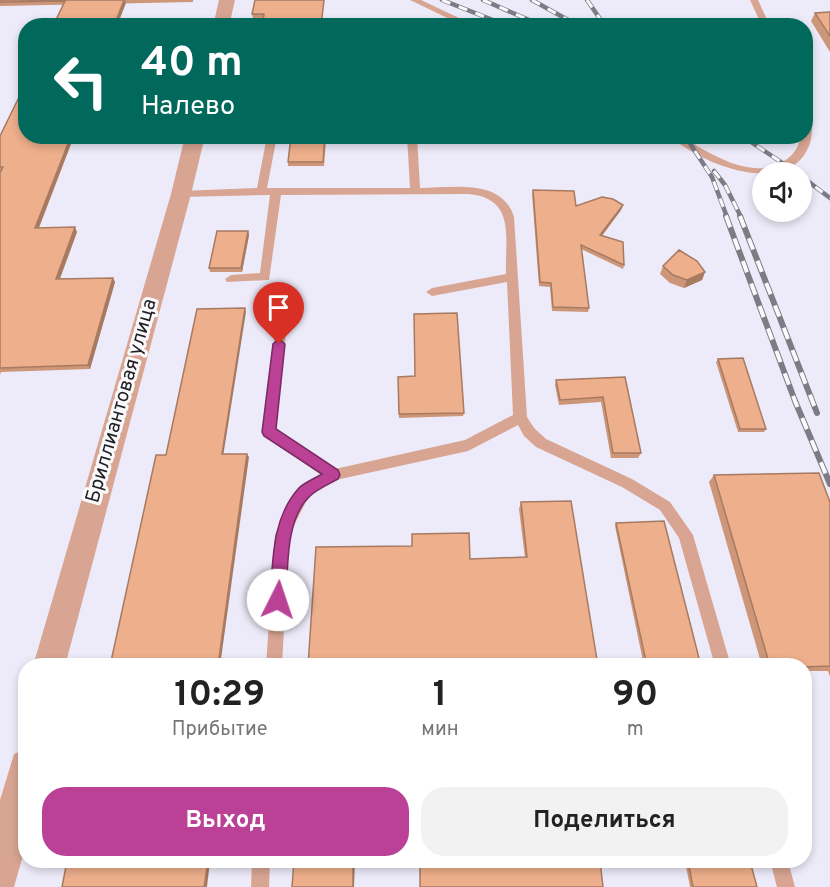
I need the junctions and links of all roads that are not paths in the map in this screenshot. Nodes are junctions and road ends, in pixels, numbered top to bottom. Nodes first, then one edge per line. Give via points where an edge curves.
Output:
1 (227, 0) edge
2 (414, 0) edge
3 (754, 0) edge
4 (223, 18) edge
5 (454, 18) edge
6 (762, 18) edge
7 (193, 144) edge
8 (270, 144) edge
9 (412, 144) edge
10 (686, 144) edge
11 (804, 144) edge
12 (791, 162) edge
13 (752, 170) edge
14 (261, 192) junction
15 (276, 192) junction
16 (415, 192) junction
17 (181, 194) junction
18 (512, 277) junction
19 (231, 279) dead end
20 (432, 292) dead end
21 (281, 322) dead end
22 (520, 418) junction
23 (333, 475) junction
24 (51, 658) edge
25 (274, 658) edge
26 (721, 658) edge
27 (18, 800) edge
28 (261, 868) edge
29 (781, 868) edge
30 (0, 876) edge
31 (260, 887) edge
32 (786, 887) edge

1 - 4 street
2 - 5 lane
3 - 6 lane
7 - 17 street, Бриллиантовая улица
8 - 14 lane
9 - 16 lane
10 - 13 lane via 730,167
11 - 12 lane
14 - 15 lane
14 - 17 lane
15 - 16 lane
15 - 19 lane via 265,277
16 - 18 lane via 479,191 500,199 509,217
17 - 24 street, Бриллиантовая улица
18 - 20 lane
18 - 22 lane
21 - 23 lane via 269,432
22 - 23 lane via 468,446
22 - 26 lane via 541,443 627,483 665,506 686,535
23 - 25 lane via 304,492 282,535
27 - 30 street
28 - 31 lane
29 - 32 lane

